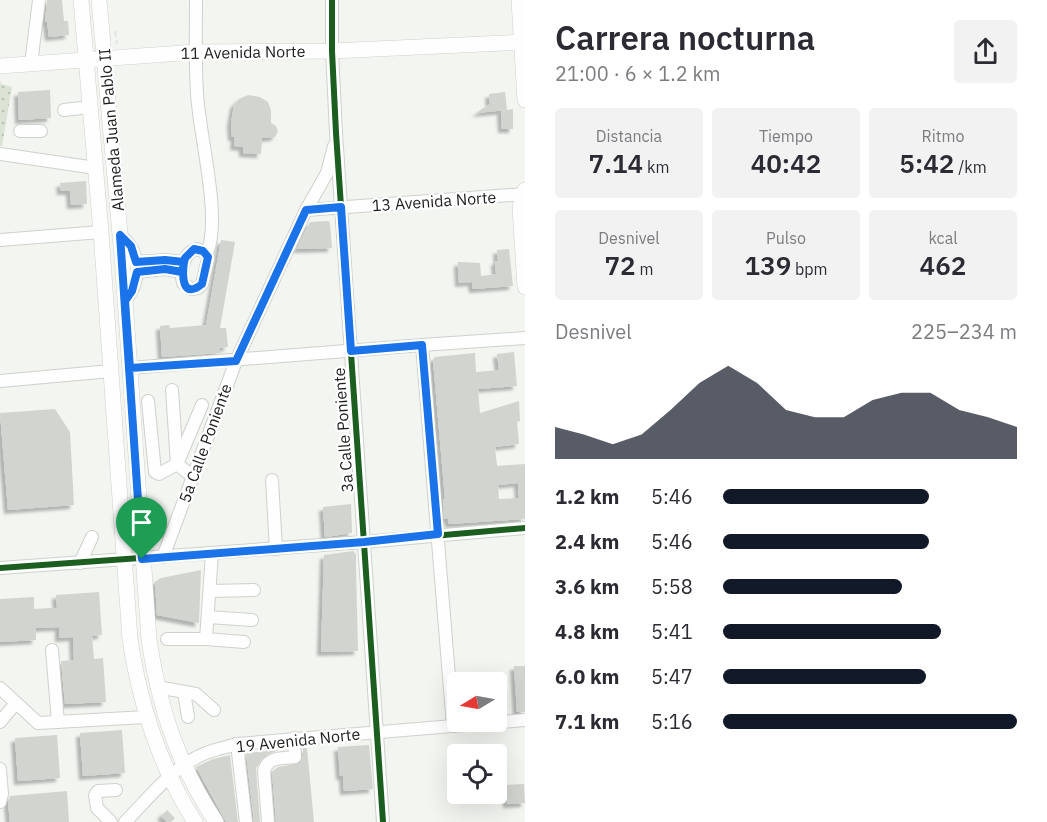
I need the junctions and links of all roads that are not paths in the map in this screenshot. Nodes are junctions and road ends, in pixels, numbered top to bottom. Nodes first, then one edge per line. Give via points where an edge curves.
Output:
1 (39, 0) edge
2 (81, 0) edge
3 (90, 0) edge
4 (99, 0) edge
5 (196, 0) edge
6 (332, 0) edge
7 (519, 0) edge
8 (523, 42) edge
9 (332, 51) junction
10 (196, 52) junction
11 (96, 59) junction
12 (31, 64) junction
13 (0, 66) edge
14 (525, 100) edge
15 (91, 107) junction
16 (64, 110) dead end
17 (20, 131) dead end
18 (41, 131) dead end
19 (336, 133) junction
20 (0, 154) edge
21 (96, 168) junction
22 (524, 193) edge
23 (341, 207) junction
24 (306, 210) junction
25 (101, 232) junction
26 (120, 235) junction
27 (0, 240) edge
28 (207, 253) junction
29 (137, 267) junction
30 (183, 267) junction
31 (525, 287) edge
32 (125, 301) junction
33 (525, 338) edge
34 (422, 345) junction
35 (351, 351) junction
36 (236, 361) junction
37 (130, 368) junction
38 (111, 371) junction
39 (0, 381) edge
40 (172, 390) dead end
41 (148, 401) dead end
42 (202, 405) dead end
43 (177, 464) junction
44 (193, 477) junction
45 (272, 480) dead end
46 (525, 528) edge
47 (438, 534) junction
48 (92, 537) dead end
49 (364, 542) junction
50 (276, 549) junction
51 (212, 553) junction
52 (163, 557) junction
53 (134, 559) junction
54 (80, 563) junction
55 (0, 568) edge
56 (254, 590) dead end
57 (210, 591) junction
58 (208, 617) junction
59 (252, 620) dead end
60 (167, 639) dead end
61 (206, 639) junction
62 (244, 642) dead end
63 (52, 650) dead end
64 (449, 672) edge
65 (157, 687) junction
66 (0, 688) edge
67 (184, 692) junction
68 (16, 703) junction
69 (214, 711) dead end
70 (146, 717) junction
71 (188, 717) dead end
72 (525, 720) edge
73 (0, 722) edge
74 (58, 722) junction
75 (507, 722) edge
76 (447, 726) edge
77 (377, 732) junction
78 (294, 738) junction
79 (237, 744) junction
80 (0, 769) edge
81 (177, 772) junction
82 (116, 790) dead end
83 (0, 802) edge
84 (111, 822) edge
85 (125, 822) edge
86 (195, 822) edge
87 (207, 822) edge
88 (216, 822) edge
89 (246, 822) edge
90 (268, 822) edge
91 (382, 822) edge

1 - 12 street
2 - 11 main road, Alameda Juan Pablo II
3 - 11 main road
4 - 11 main road, Alameda Juan Pablo II
5 - 10 street
6 - 9 street, 3a Calle Poniente
7 - 8 main road
8 - 9 main road, 11 Avenida Norte
8 - 14 main road
9 - 10 main road, 11 Avenida Norte
9 - 19 street, 3a Calle Poniente
10 - 11 main road, 11 Avenida Norte
10 - 28 street via 197,93 212,213 212,241
11 - 12 main road, 11 Avenida Norte
11 - 15 main road, Alameda Juan Pablo II
11 - 26 main road, Alameda Juan Pablo II
11 - 53 main road
12 - 13 main road, 11 Avenida Norte
15 - 16 street
15 - 21 main road, Alameda Juan Pablo II
17 - 18 street
19 - 23 street, 3a Calle Poniente
19 - 24 street, 5a Calle Poniente via 327,173
20 - 21 street
21 - 25 main road, Alameda Juan Pablo II
22 - 23 street, 13 Avenida Norte
22 - 31 main road via 520,207
23 - 24 street, 13 Avenida Norte
23 - 35 street, 3a Calle Poniente
24 - 36 street, 5a Calle Poniente
25 - 27 street
25 - 38 main road, Alameda Juan Pablo II
26 - 29 street via 131,246
26 - 32 main road, Alameda Juan Pablo II
28 - 30 street via 191,250
28 - 30 street via 200,286 188,288 182,280
29 - 30 street
29 - 32 street via 132,291
32 - 37 main road, Alameda Juan Pablo II
33 - 34 street
34 - 35 street
34 - 47 street
35 - 36 street
35 - 49 street, 3a Calle Poniente
36 - 37 street
36 - 44 street, 5a Calle Poniente
37 - 53 main road, Alameda Juan Pablo II
38 - 39 street
38 - 53 main road, Alameda Juan Pablo II
40 - 43 street
41 - 43 street via 155,472 159,474
42 - 43 street
43 - 44 street
44 - 52 street, 5a Calle Poniente
45 - 50 street
46 - 47 street
47 - 49 street
47 - 64 street
48 - 54 street
49 - 50 street
49 - 77 street, 3a Calle Poniente
50 - 51 street
51 - 52 street
51 - 57 street
52 - 53 street
53 - 54 street
53 - 65 main road, Alameda Juan Pablo II
53 - 70 main road, Alameda Juan Pablo II via 130,639
53 - 81 main road via 147,679
54 - 55 street
56 - 57 street
57 - 58 street
58 - 59 street
58 - 61 street
60 - 61 street
61 - 62 street
63 - 74 street
65 - 67 street
65 - 81 main road, Alameda Juan Pablo II
66 - 68 street
67 - 69 street via 199,695
67 - 71 street
68 - 73 street
68 - 74 street via 38,723
70 - 74 street
70 - 81 main road, Alameda Juan Pablo II
72 - 75 street, 19 Avenida Norte
76 - 77 street, 19 Avenida Norte
77 - 78 street, 19 Avenida Norte
77 - 91 street, 3a Calle Poniente
78 - 79 street, 19 Avenida Norte
78 - 90 street via 295,758 271,759 266,764
79 - 81 street, 19 Avenida Norte via 206,753
79 - 89 street
80 - 83 street
81 - 85 street, 19 Avenida Norte
81 - 86 main road, Alameda Juan Pablo II
81 - 87 main road
81 - 88 main road, Alameda Juan Pablo II
82 - 84 street via 98,791 95,795 97,807

